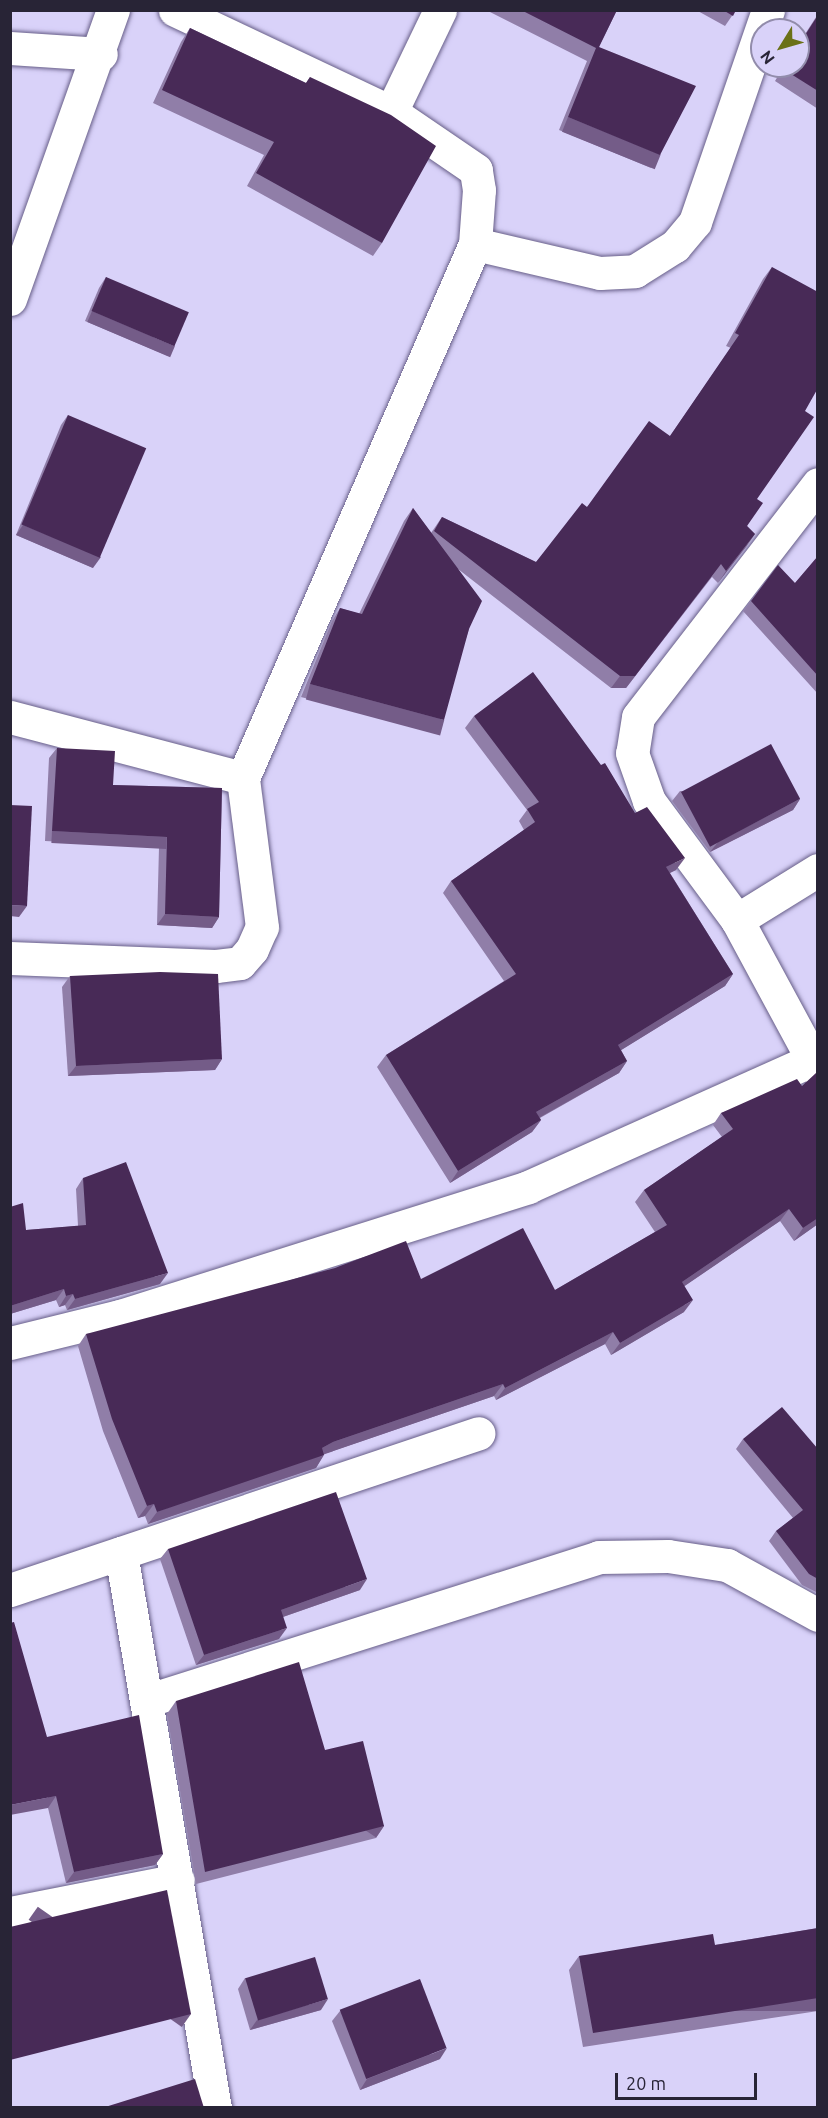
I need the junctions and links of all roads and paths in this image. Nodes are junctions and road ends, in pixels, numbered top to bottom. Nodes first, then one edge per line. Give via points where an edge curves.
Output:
1 (113, 10) edge
2 (175, 10) edge
3 (440, 10) edge
4 (768, 10) edge
5 (10, 48) edge
6 (101, 54) junction
7 (391, 112) junction
8 (475, 244) junction
9 (10, 299) edge
10 (818, 484) edge
11 (10, 717) edge
12 (243, 778) junction
13 (818, 870) edge
14 (737, 920) junction
15 (10, 958) edge
16 (814, 1065) edge
17 (10, 1343) edge
18 (478, 1433) dead end
19 (121, 1553) junction
20 (10, 1590) edge
21 (818, 1615) edge
22 (149, 1700) junction
23 (178, 1881) junction
24 (10, 1913) edge
25 (215, 2108) edge

1 - 6 street
2 - 7 street
3 - 7 street
4 - 8 street via 695,222 675,246 635,271 600,273
5 - 6 street
6 - 9 street
7 - 8 street via 476,170 479,190
8 - 12 street
10 - 14 street via 638,717 632,753 649,801
11 - 12 street
12 - 15 street via 262,927 252,950 240,963 216,966
13 - 14 street
14 - 16 street
16 - 17 street via 528,1187 120,1316
18 - 19 street
19 - 20 street
19 - 22 street
21 - 22 street via 727,1565 668,1556 599,1557
22 - 23 street
23 - 24 street
23 - 25 street

